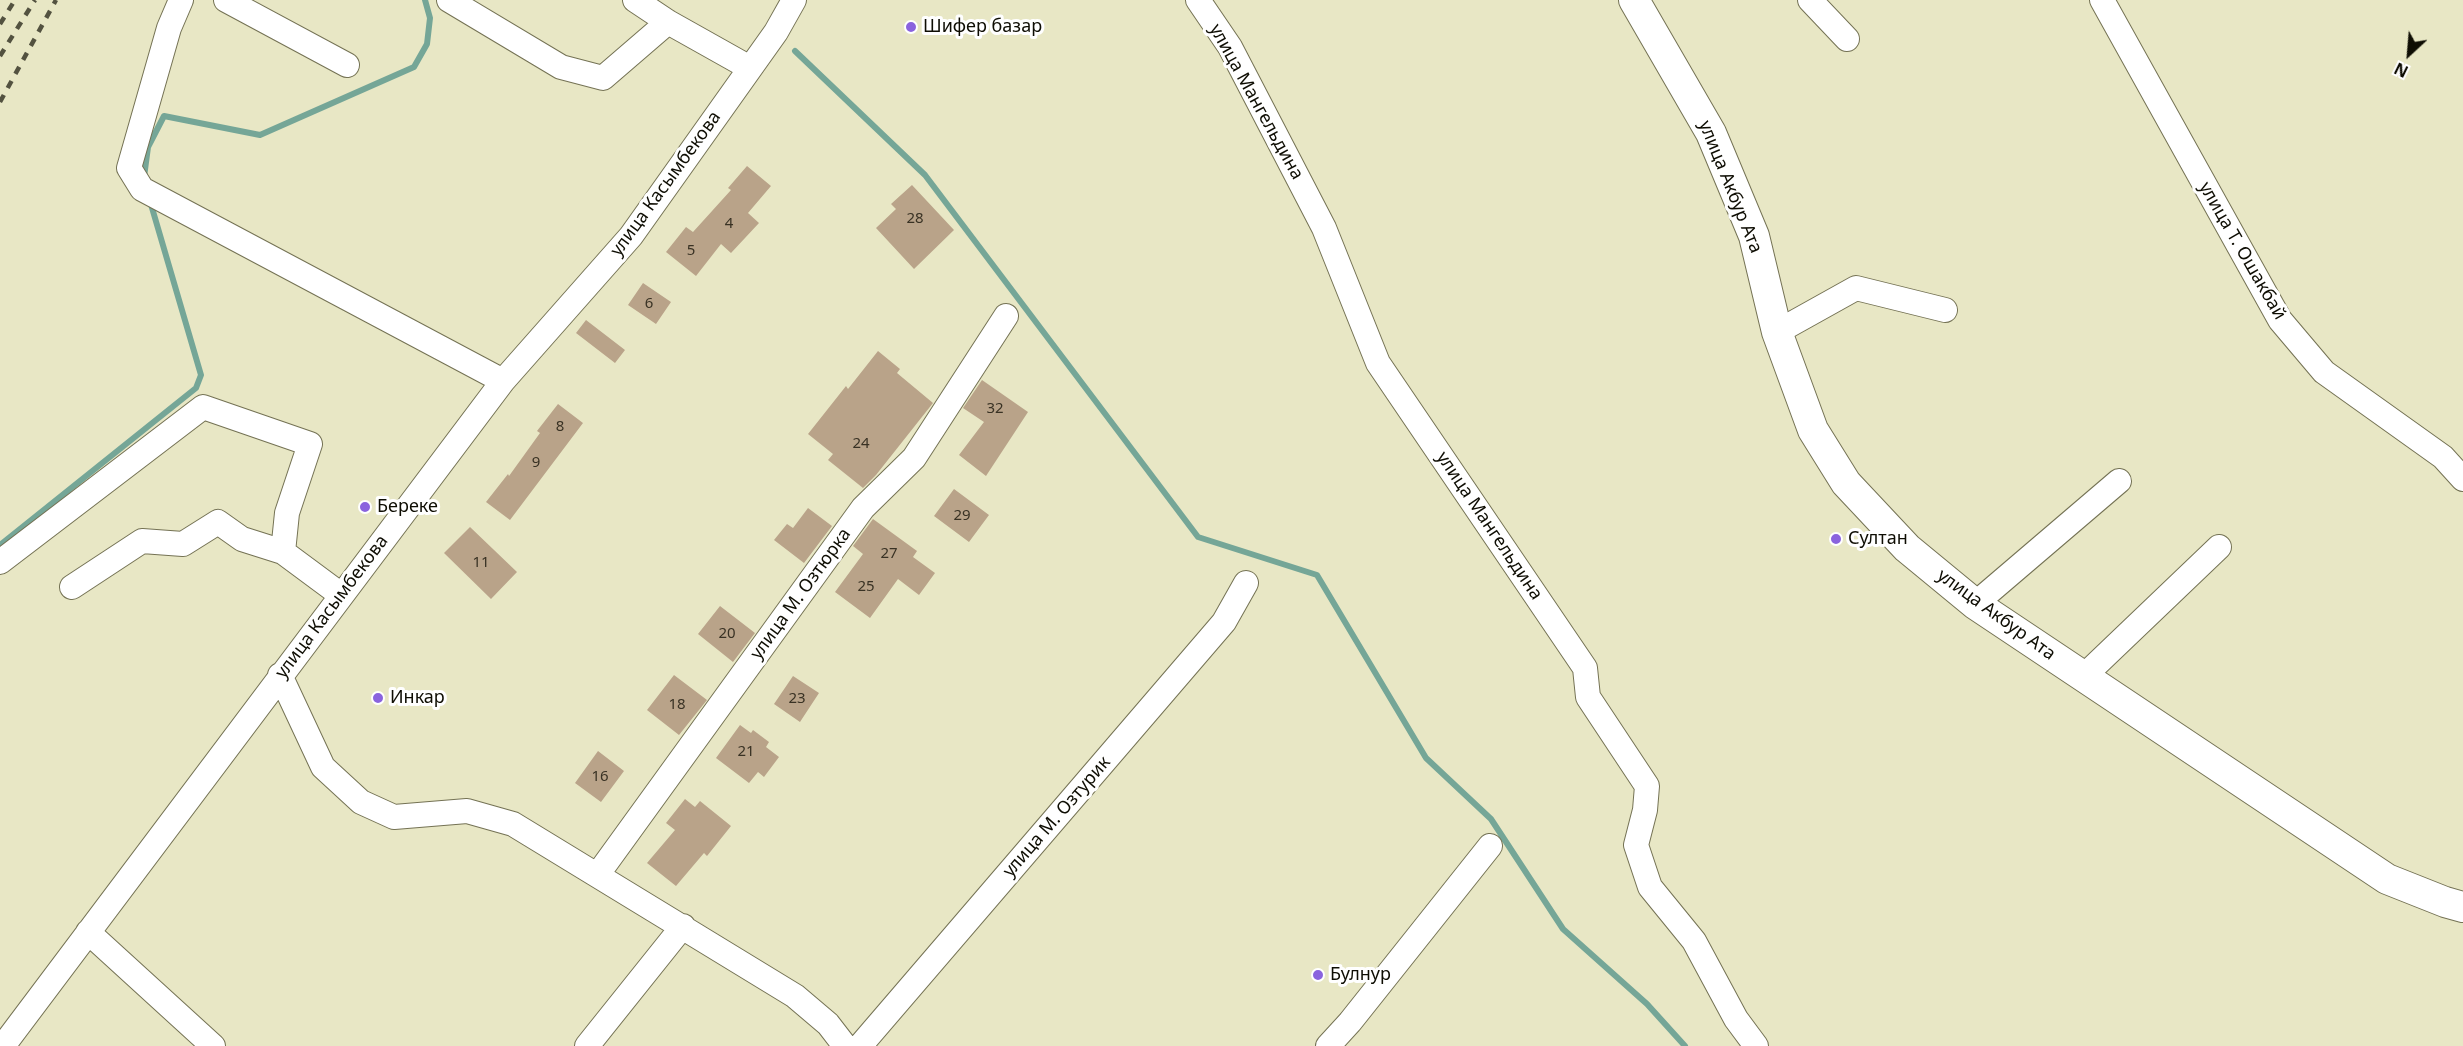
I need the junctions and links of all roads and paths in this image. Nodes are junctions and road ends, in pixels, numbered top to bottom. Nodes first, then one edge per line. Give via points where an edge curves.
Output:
1 (181, 0) edge
2 (226, 0) edge
3 (449, 0) edge
4 (635, 0) edge
5 (794, 0) edge
6 (1198, 0) edge
7 (1634, 0) edge
8 (1810, 0) edge
9 (2102, 0) edge
10 (668, 22) junction
11 (1846, 39) dead end
12 (347, 65) dead end
13 (750, 68) junction
14 (1945, 310) dead end
15 (1006, 316) dead end
16 (1777, 332) junction
17 (503, 381) junction
18 (2463, 479) edge
19 (2119, 481) dead end
20 (2219, 547) dead end
21 (283, 552) junction
22 (0, 562) edge
23 (1246, 583) dead end
24 (72, 587) dead end
25 (341, 595) junction
26 (1975, 604) junction
27 (280, 675) junction
28 (2083, 677) junction
29 (1490, 846) dead end
30 (598, 874) junction
31 (2463, 907) edge
32 (684, 926) junction
33 (88, 932) junction
34 (3, 1046) edge
35 (213, 1046) edge
36 (587, 1046) edge
37 (845, 1046) edge
38 (860, 1046) edge
39 (1328, 1046) edge
40 (1756, 1046) edge

1 - 17 street via 169,28 129,168 142,189
2 - 12 street
3 - 10 street via 561,67 603,78
4 - 10 street
5 - 13 street, улица Касымбекова
6 - 40 street, улица Мангельдина via 1230,47 1324,228 1378,363 1585,668 1588,698 1647,786 1636,845 1650,887 1694,941 1736,1019
7 - 16 main road, улица Акбур Ата via 1711,133 1754,236
8 - 11 street
9 - 18 street, улица Т. Ошакбай via 2280,320 2325,372 2443,457
10 - 13 street
13 - 17 street, улица Касымбекова via 631,236
14 - 16 street via 1856,288
15 - 30 street, улица М. Озтюрка via 914,459 863,508
16 - 26 main road, улица Акбур Ата via 1813,430 1846,483 1907,548
17 - 25 street, улица Касымбекова
19 - 26 street
20 - 28 street
21 - 22 street via 287,513 310,444 203,407
21 - 24 street via 242,539 218,522 183,544 142,541
21 - 25 street
23 - 38 street, улица М. Озтурик via 1224,622
25 - 27 street, улица Касымбекова
26 - 28 main road, улица Акбур Ата
27 - 30 street via 323,767 362,802 394,818 467,811 513,824
27 - 33 street, улица Касымбекова
28 - 31 main road, улица Акбур Ата via 2387,879
29 - 39 street
30 - 32 street
32 - 36 street
32 - 37 street via 795,996 828,1024
33 - 34 street, улица Касымбекова
33 - 35 street

